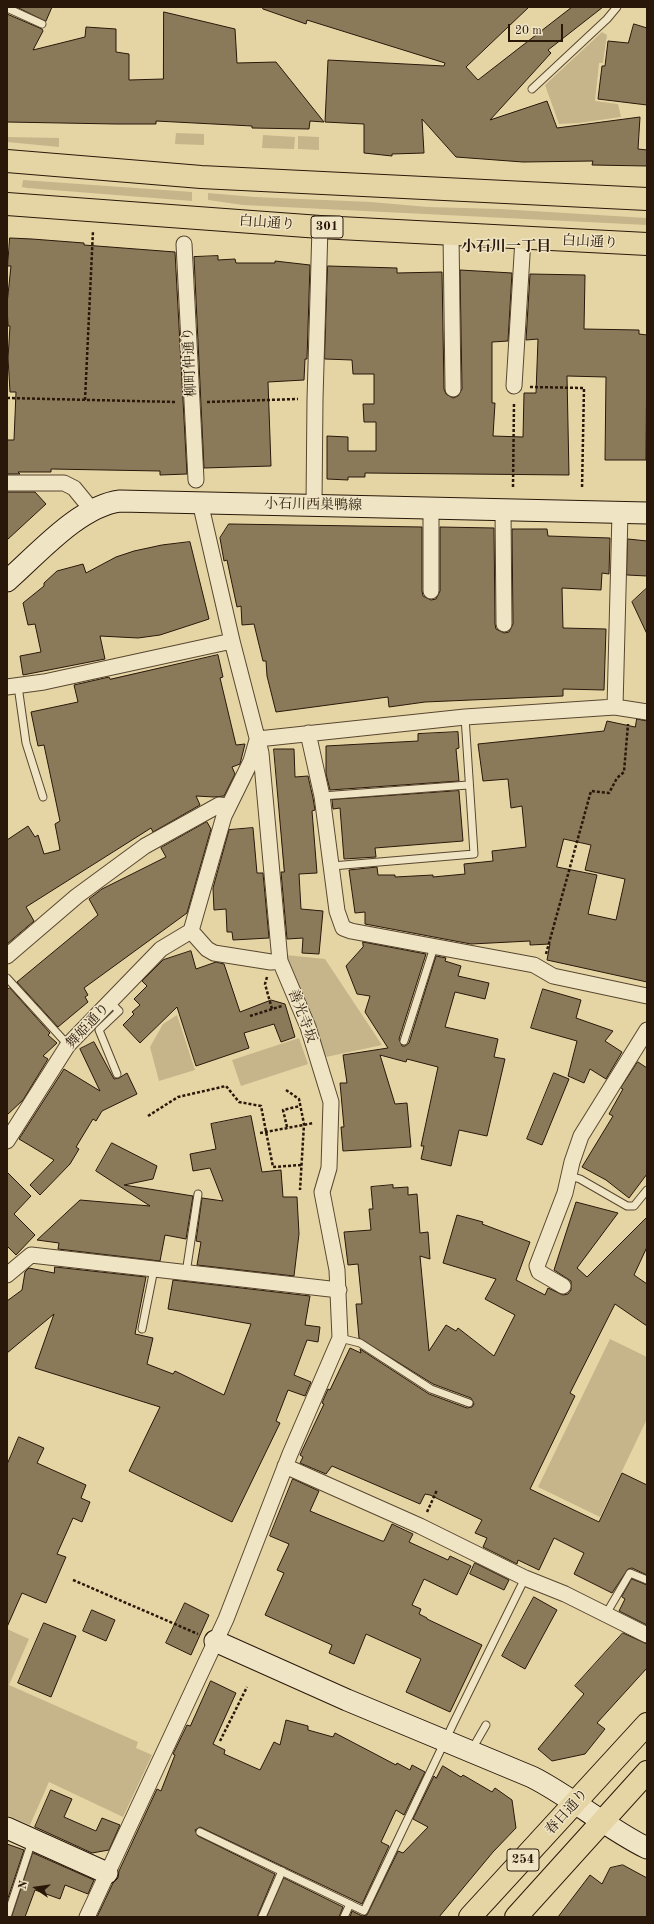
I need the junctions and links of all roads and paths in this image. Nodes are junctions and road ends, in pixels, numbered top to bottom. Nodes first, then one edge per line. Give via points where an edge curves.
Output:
1 (617, 7) edge
2 (7, 8) edge
3 (42, 24) dead end
4 (532, 89) dead end
5 (7, 161) edge
6 (647, 199) edge
7 (7, 204) edge
8 (94, 210) junction
9 (320, 227) junction
10 (451, 234) junction
11 (523, 239) junction
12 (184, 244) dead end
13 (647, 244) edge
14 (514, 386) junction
15 (453, 389) dead end
16 (7, 398) edge
17 (315, 399) junction
18 (85, 400) junction
19 (192, 402) junction
20 (196, 480) dead end
21 (7, 482) edge
22 (513, 487) dead end
23 (582, 489) dead end
24 (200, 502) junction
25 (314, 504) junction
26 (431, 508) junction
27 (92, 510) junction
28 (503, 510) junction
29 (620, 513) junction
30 (647, 513) edge
31 (7, 581) edge
32 (431, 591) dead end
33 (504, 624) dead end
34 (232, 640) junction
35 (13, 687) edge
36 (615, 707) junction
37 (631, 709) junction
38 (647, 712) edge
39 (465, 717) junction
40 (308, 733) junction
41 (258, 739) junction
42 (468, 786) junction
43 (322, 796) junction
44 (44, 797) dead end
45 (228, 806) junction
46 (332, 866) junction
47 (191, 931) junction
48 (434, 947) junction
49 (548, 950) dead end
50 (7, 956) edge
51 (280, 961) junction
52 (269, 974) dead end
53 (7, 978) edge
54 (647, 996) edge
55 (298, 1001) junction
56 (110, 1002) junction
57 (272, 1009) junction
58 (250, 1016) dead end
59 (647, 1030) edge
60 (404, 1041) dead end
61 (68, 1045) junction
62 (117, 1074) dead end
63 (286, 1090) dead end
64 (300, 1106) junction
65 (148, 1116) dead end
66 (306, 1123) junction
67 (287, 1127) junction
68 (267, 1132) junction
69 (260, 1133) dead end
70 (7, 1142) edge
71 (301, 1165) junction
72 (570, 1176) junction
73 (300, 1190) dead end
74 (647, 1190) edge
75 (198, 1194) dead end
76 (154, 1269) junction
77 (186, 1273) junction
78 (7, 1275) edge
79 (563, 1286) dead end
80 (339, 1290) junction
81 (142, 1329) dead end
82 (340, 1338) junction
83 (469, 1403) dead end
84 (285, 1466) junction
85 (437, 1490) dead end
86 (420, 1526) junction
87 (525, 1578) junction
88 (73, 1580) dead end
89 (647, 1580) edge
90 (606, 1614) junction
91 (647, 1635) edge
92 (208, 1638) junction
93 (247, 1687) dead end
94 (647, 1724) edge
95 (486, 1725) dead end
96 (220, 1741) dead end
97 (445, 1741) junction
98 (471, 1751) junction
99 (647, 1772) edge
100 (575, 1802) junction
101 (603, 1822) junction
102 (7, 1828) edge
103 (200, 1832) dead end
104 (32, 1840) junction
105 (647, 1848) edge
106 (282, 1871) junction
107 (107, 1874) junction
108 (350, 1904) junction
109 (7, 1917) edge
110 (87, 1917) edge
111 (262, 1917) edge
112 (344, 1917) edge
113 (470, 1917) edge
114 (516, 1917) edge

1 - 4 lane
2 - 3 lane
5 - 6 main road via 201,177
7 - 8 main road, 白山通り / 301
8 - 9 main road, 白山通り / 301
8 - 18 path
9 - 10 main road, 白山通り / 301
9 - 17 street
10 - 11 main road, 白山通り / 301
10 - 15 street
11 - 13 main road, 白山通り / 301
11 - 14 street
12 - 19 street, 柳町仲通り
14 - 22 path
14 - 23 path via 584,388
16 - 18 path
17 - 19 path
17 - 25 street
18 - 19 path
19 - 20 street, 柳町仲通り
21 - 27 street via 64,483 74,488
24 - 25 main road, 小石川西巣鴨線
24 - 27 main road, 小石川西巣鴨線 via 120,501 101,505
24 - 34 street, 善光寺坂
25 - 26 main road, 小石川西巣鴨線
26 - 28 main road, 小石川西巣鴨線
26 - 32 street
27 - 31 main road, 小石川西巣鴨線 via 74,522
28 - 29 main road, 小石川西巣鴨線
28 - 33 street
29 - 30 main road, 小石川西巣鴨線
29 - 36 street
34 - 35 street
34 - 41 street, 善光寺坂
35 - 44 lane via 26,743
36 - 37 street
36 - 39 street
37 - 38 street
37 - 49 path via 624,772 617,778 609,793 591,791
39 - 40 street
39 - 42 lane
40 - 41 street
40 - 43 street
41 - 45 street via 251,761
41 - 51 street, 善光寺坂 via 264,767
42 - 43 lane
42 - 46 lane via 474,854
43 - 46 street
45 - 47 street
45 - 50 street via 219,805 145,846 77,896
46 - 48 street via 337,911 342,928
47 - 51 street via 214,953 271,962
47 - 56 street, 舞姫通り via 161,949
48 - 54 street via 534,965 553,976
48 - 60 lane
51 - 55 street, 善光寺坂
52 - 57 path via 265,984
53 - 61 lane
55 - 57 path
55 - 80 street, 善光寺坂 via 331,1102 333,1168 322,1192
56 - 61 street, 舞姫通り
56 - 62 lane via 119,1011 100,1030
57 - 58 path
59 - 72 street via 581,1136
61 - 70 street, 舞姫通り
63 - 64 path via 299,1099
64 - 66 path
64 - 67 path via 283,1110
65 - 68 path via 178,1097 226,1086 239,1102 261,1106
66 - 67 path
66 - 71 path
67 - 68 path
68 - 69 path
68 - 71 path via 273,1167
71 - 73 path
72 - 74 lane via 580,1179 627,1206 634,1206
72 - 79 street via 537,1266 539,1272
75 - 77 lane
76 - 77 street
76 - 78 street via 31,1256
76 - 81 lane
77 - 80 street
80 - 82 street, 善光寺坂
82 - 83 lane via 360,1343 430,1389
82 - 84 street
84 - 86 street
84 - 92 street via 226,1619
85 - 86 path
86 - 87 street
87 - 90 street
87 - 97 lane
88 - 92 path
89 - 90 lane via 630,1573
90 - 91 street
92 - 97 main road
92 - 107 street
93 - 96 path
94 - 100 main road, 春日通り / 254
95 - 98 lane
97 - 98 main road
97 - 108 lane via 364,1911
98 - 100 main road via 532,1776
99 - 101 main road, 254
100 - 101 main road
100 - 113 main road, 春日通り / 254
101 - 105 main road
101 - 114 main road, 254
102 - 104 main road
103 - 106 lane
104 - 107 main road
104 - 109 lane
106 - 108 lane
106 - 111 lane
107 - 110 street
108 - 112 lane

